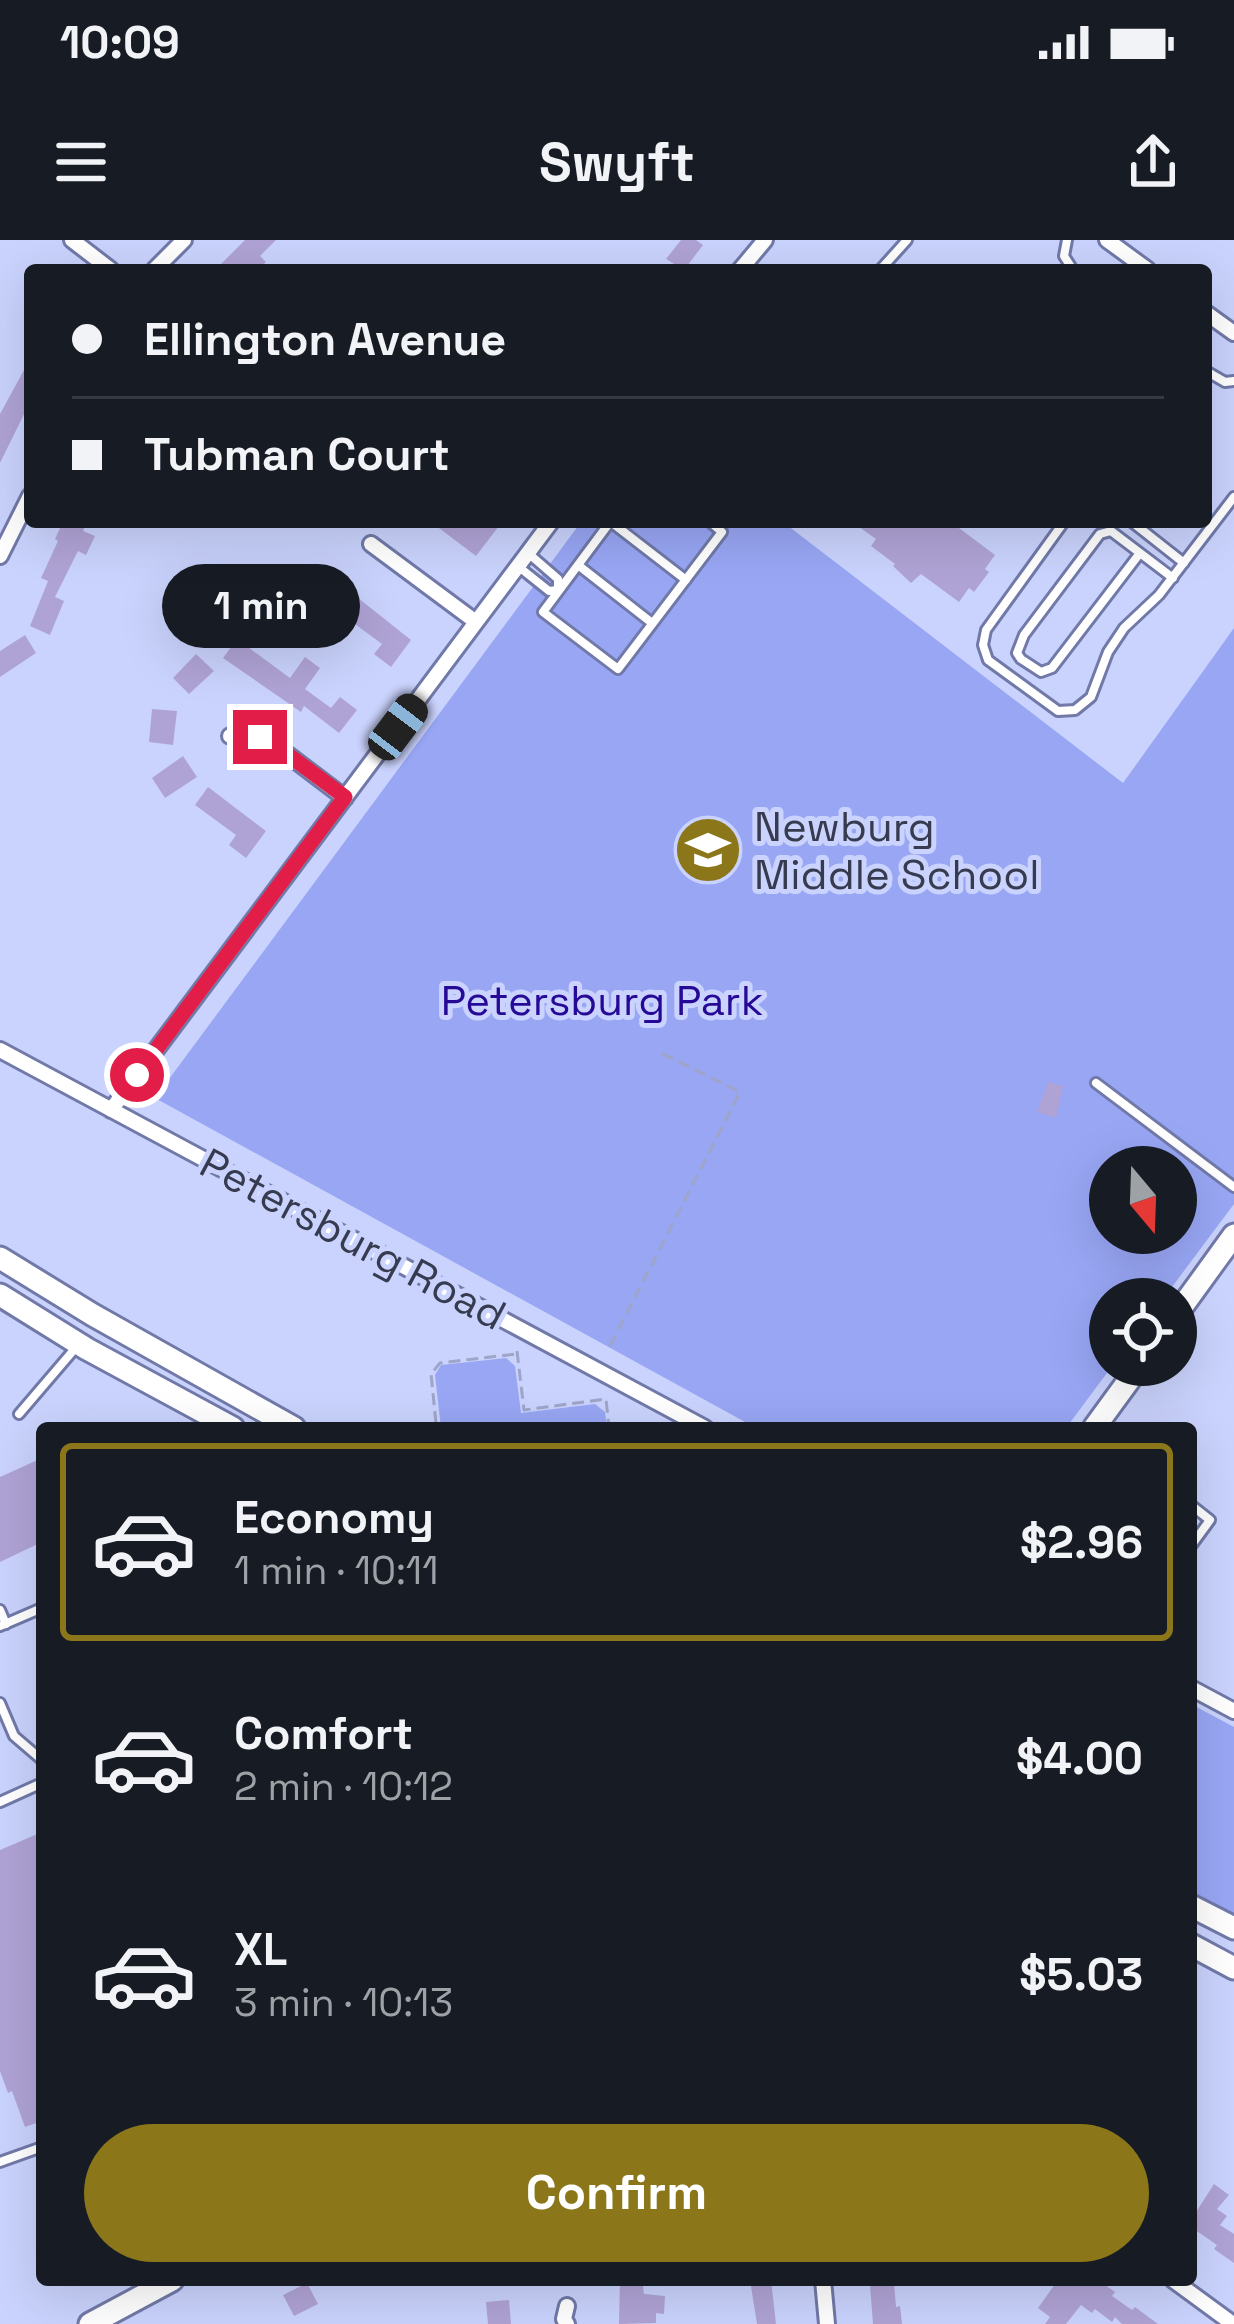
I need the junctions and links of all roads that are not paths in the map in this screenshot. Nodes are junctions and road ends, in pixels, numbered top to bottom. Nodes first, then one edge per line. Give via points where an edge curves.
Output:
1 (72, 240) edge
2 (184, 240) edge
3 (907, 240) edge
4 (1107, 240) edge
5 (103, 264) edge
6 (160, 264) edge
7 (885, 264) edge
8 (1140, 264) edge
9 (1234, 497) edge
10 (24, 508) edge
11 (1212, 526) edge
12 (547, 528) edge
13 (606, 528) edge
14 (619, 528) edge
15 (717, 528) edge
16 (1060, 528) edge
17 (1140, 528) edge
18 (1210, 528) edge
19 (371, 544) dead end
20 (528, 553) junction
21 (1140, 553) junction
22 (0, 556) edge
23 (1184, 562) junction
24 (578, 565) junction
25 (518, 566) junction
26 (1173, 578) junction
27 (686, 580) junction
28 (558, 590) junction
29 (476, 622) junction
30 (652, 624) junction
31 (230, 736) dead end
32 (345, 797) junction
33 (0, 1050) edge
34 (1096, 1083) dead end
35 (111, 1110) junction
36 (1234, 1187) edge
37 (1234, 1235) edge
38 (0, 1258) edge
39 (1197, 1286) edge
40 (0, 1295) edge
41 (79, 1344) junction
42 (1125, 1386) edge
43 (19, 1414) dead end
44 (222, 1422) edge
45 (281, 1422) edge
46 (694, 1422) edge
47 (1098, 1422) edge
48 (1197, 1510) edge
49 (1197, 1538) edge
50 (0, 1610) edge
51 (36, 1612) edge
52 (3, 1625) edge
53 (1197, 1691) edge
54 (0, 1703) edge
55 (1234, 1711) edge
56 (36, 1755) edge
57 (36, 1786) edge
58 (0, 1802) edge
59 (1197, 1909) edge
60 (1234, 1928) edge
61 (1197, 1948) edge
62 (1234, 1968) edge
63 (36, 2149) edge
64 (0, 2162) edge
65 (161, 2286) edge
66 (824, 2286) edge
67 (1181, 2286) edge
68 (567, 2306) dead end
69 (90, 2324) edge
70 (566, 2324) edge
71 (827, 2324) edge
72 (1233, 2324) edge

1 - 5 street
2 - 6 street
3 - 7 lane
4 - 8 street
9 - 11 lane
10 - 22 street
12 - 20 street
13 - 24 lane
14 - 27 lane
15 - 27 lane via 722,532
16 - 26 lane via 983,645 988,660 1058,711 1091,697 1124,628
17 - 23 lane
18 - 23 lane
19 - 29 street
20 - 25 street
20 - 28 lane via 558,579
21 - 21 lane via 1112,531 1100,534 1024,635 1021,659 1041,672 1052,668
21 - 26 lane
23 - 26 lane
24 - 28 lane
24 - 30 lane
25 - 28 lane via 549,592
25 - 29 street
27 - 30 lane
28 - 30 lane via 543,612 618,669
29 - 32 street
31 - 32 street via 275,745
32 - 35 street
33 - 35 street, Petersburg Road
34 - 36 lane
35 - 46 street, Petersburg Road
37 - 39 main road
38 - 45 main road
40 - 41 main road
41 - 43 lane
41 - 44 main road
42 - 47 main road
48 - 49 lane via 1210,1520
50 - 52 lane
51 - 52 lane
53 - 55 street
54 - 56 lane via 14,1736
57 - 58 lane
59 - 60 main road
61 - 62 main road
63 - 64 lane
65 - 69 main road
66 - 71 street
67 - 72 street
68 - 70 street

